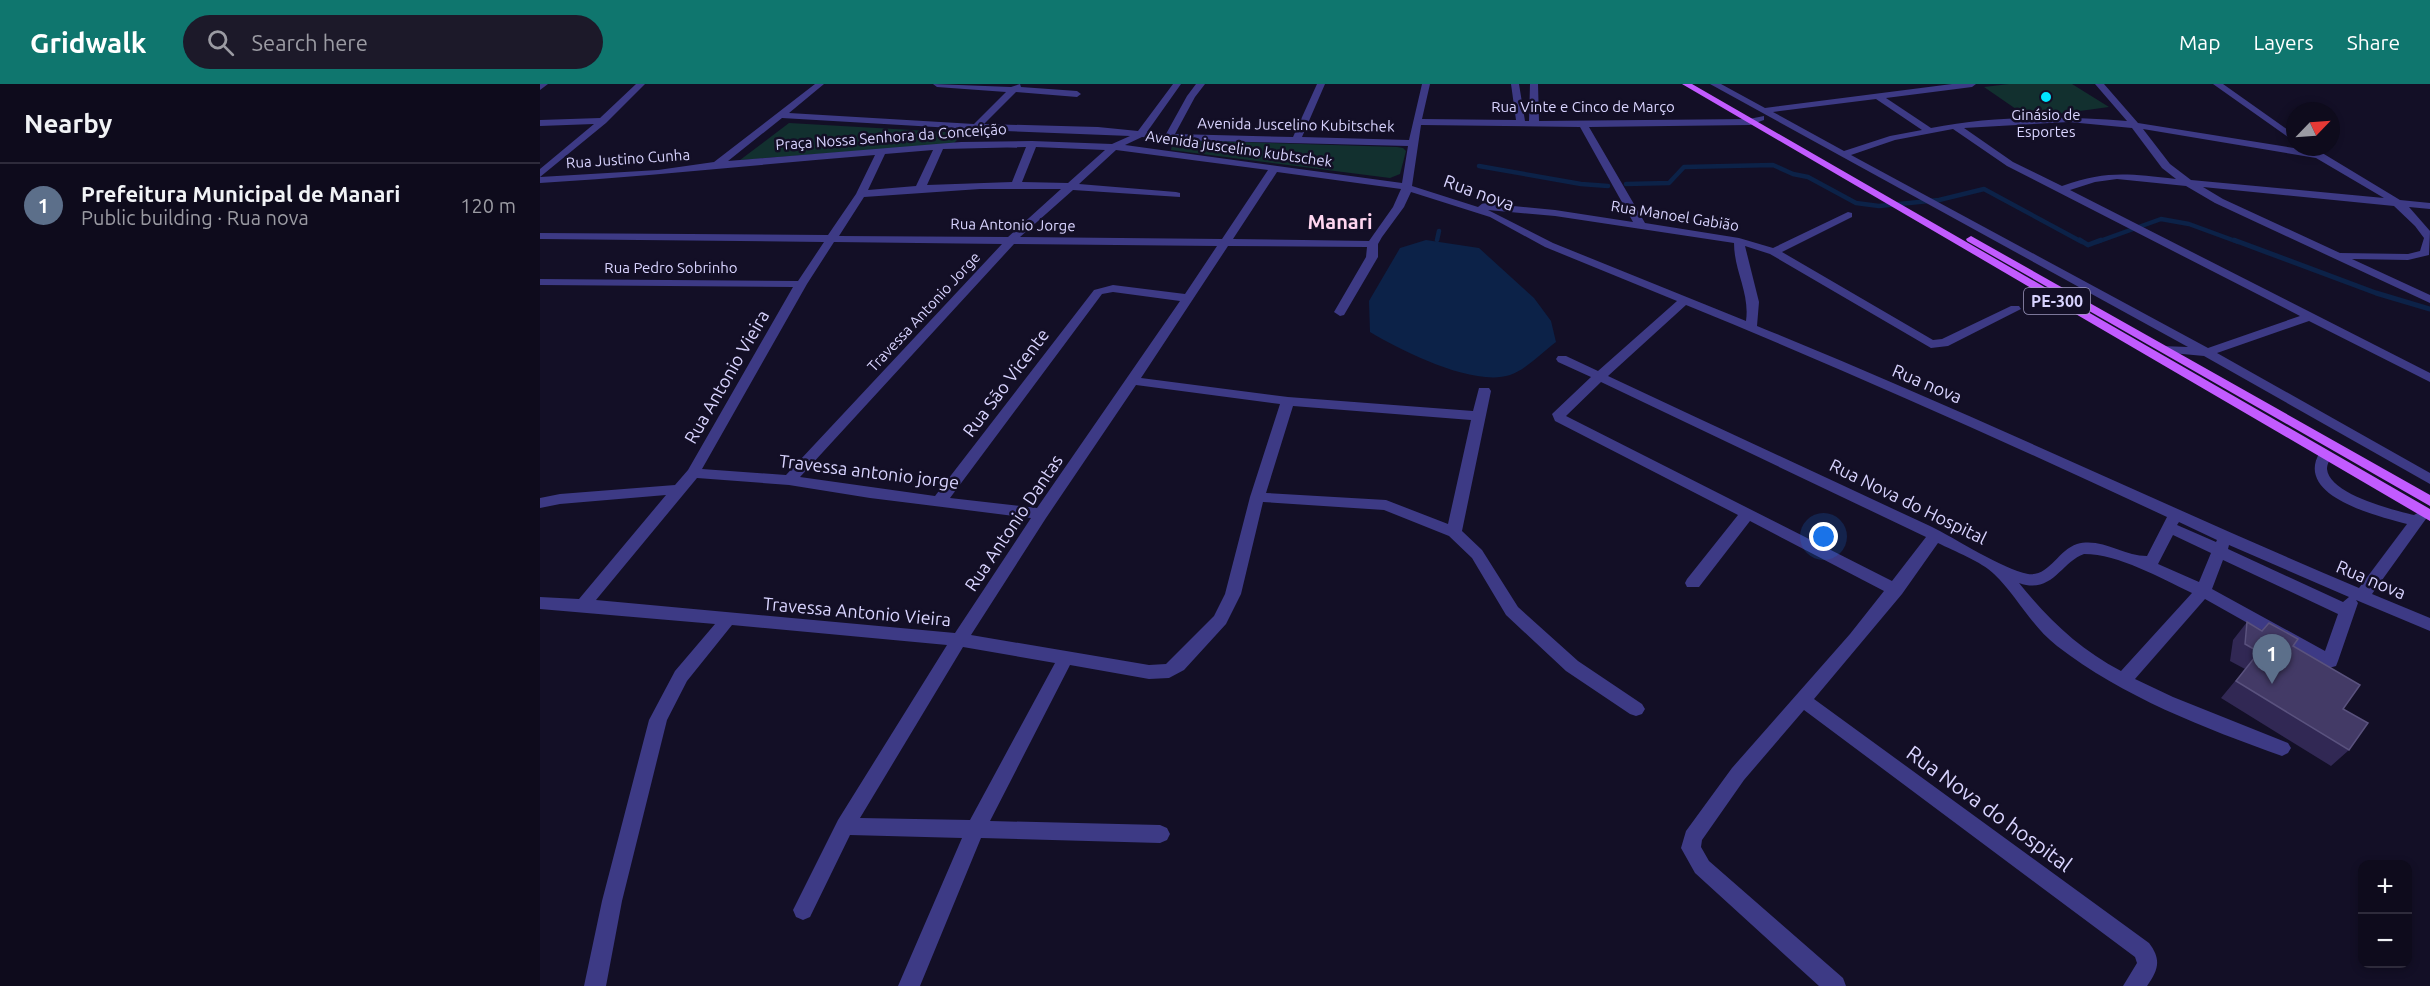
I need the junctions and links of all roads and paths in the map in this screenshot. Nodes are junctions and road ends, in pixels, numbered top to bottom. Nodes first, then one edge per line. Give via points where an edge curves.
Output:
1 (544, 84) edge
2 (641, 84) edge
3 (820, 84) edge
4 (937, 84) edge
5 (1177, 84) edge
6 (1201, 84) edge
7 (1321, 84) edge
8 (1426, 84) edge
9 (1515, 84) edge
10 (1534, 84) edge
11 (1686, 84) edge
12 (1702, 84) edge
13 (1714, 84) edge
14 (1972, 84) edge
15 (2099, 84) edge
16 (2217, 84) edge
17 (1017, 86) edge
18 (540, 87) edge
19 (1077, 94) dead end
20 (1168, 94) junction
21 (1191, 96) junction
22 (1879, 97) junction
23 (778, 115) junction
24 (1757, 116) junction
25 (603, 121) junction
26 (1416, 122) junction
27 (540, 123) edge
28 (1521, 123) junction
29 (1534, 123) junction
30 (1583, 124) junction
31 (2136, 125) junction
32 (1955, 126) junction
33 (975, 127) junction
34 (1930, 131) junction
35 (2286, 133) edge
36 (1142, 134) junction
37 (1171, 137) junction
38 (1296, 139) junction
39 (1413, 143) junction
40 (1032, 144) junction
41 (1067, 145) joint
42 (961, 146) junction
43 (939, 147) junction
44 (1114, 147) junction
45 (2286, 150) edge
46 (1160, 152) junction
47 (881, 153) junction
48 (1845, 154) junction
49 (2320, 156) edge
50 (717, 165) junction
51 (1275, 168) junction
52 (540, 174) edge
53 (540, 180) edge
54 (2185, 181) junction
55 (1017, 184) junction
56 (1074, 185) junction
57 (921, 187) junction
58 (1406, 187) junction
59 (2061, 190) junction
60 (861, 194) junction
61 (1176, 195) dead end
62 (2396, 203) junction
63 (1465, 205) junction
64 (2430, 206) edge
65 (1848, 215) dead end
66 (1640, 224) junction
67 (540, 236) edge
68 (833, 239) junction
69 (1012, 240) junction
70 (1739, 240) junction
71 (1224, 243) junction
72 (1373, 244) junction
73 (1774, 252) junction
74 (2335, 255) junction
75 (540, 282) edge
76 (801, 284) junction
77 (1188, 298) junction
78 (2430, 299) edge
79 (1684, 301) junction
80 (2016, 309) dead end
81 (1340, 312) dead end
82 (2309, 317) junction
83 (1751, 328) junction
84 (2165, 349) junction
85 (2208, 351) junction
86 (1562, 359) dead end
87 (1601, 375) junction
88 (2430, 378) edge
89 (1133, 381) junction
90 (1484, 391) dead end
91 (1288, 401) junction
92 (1478, 416) junction
93 (2325, 455) junction
94 (2409, 467) junction
95 (693, 473) junction
96 (2430, 479) edge
97 (789, 480) junction
98 (2386, 482) junction
99 (681, 489) junction
100 (1257, 497) junction
101 (940, 501) junction
102 (540, 503) edge
103 (1748, 513) junction
104 (2425, 513) edge
105 (1041, 514) junction
106 (2172, 522) junction
107 (1454, 532) junction
108 (1936, 535) junction
109 (2222, 545) junction
110 (2141, 563) junction
111 (1998, 568) junction
112 (1693, 584) dead end
113 (1896, 590) junction
114 (2203, 591) junction
115 (2358, 594) junction
116 (540, 603) edge
117 (583, 605) junction
118 (2347, 611) junction
119 (728, 620) junction
120 (2430, 625) edge
121 (959, 640) junction
122 (1065, 659) junction
123 (2330, 661) junction
124 (2306, 670) edge
125 (2122, 680) junction
126 (1802, 699) junction
127 (1636, 709) dead end
128 (2282, 748) dead end
129 (845, 825) junction
130 (975, 830) junction
131 (1160, 834) dead end
132 (804, 910) dead end
133 (595, 986) edge
134 (909, 986) edge
135 (1835, 986) edge
136 (2134, 986) edge

1 - 18 street
2 - 25 street
3 - 23 street
4 - 17 street
5 - 20 street
6 - 21 street
7 - 38 street
8 - 26 street
9 - 28 street
10 - 29 street
11 - 24 main road, PE-300 / PE-300
12 - 24 main road, PE-300 / PE-300
13 - 24 street
14 - 22 street, Rua Vinte e Cinco de Março
15 - 31 street
16 - 35 street
17 - 19 street
17 - 33 street
20 - 21 street
20 - 36 street
21 - 37 street
22 - 24 street, Rua Vinte e Cinco de Março
22 - 34 street
23 - 33 street, Avenida Juscelino Kubitschek
23 - 50 street
24 - 30 street, Rua Vinte e Cinco de Março
24 - 48 street
24 - 84 main road, PE-300 / PE-300
24 - 93 main road, PE-300 / PE-300
25 - 27 street
25 - 52 street
26 - 28 street, Rua Vinte e Cinco de Março
26 - 39 street
28 - 29 street, Rua Vinte e Cinco de Março
29 - 30 street, Rua Vinte e Cinco de Março
30 - 66 street, Rua Vinte e Cinco de Março
31 - 32 street via 2069,119
31 - 45 street
31 - 54 street via 2166,166
32 - 34 street
32 - 59 street via 2010,164
33 - 36 street, Avenida Juscelino Kubitschek
33 - 42 street
34 - 48 street
36 - 37 street, Avenida Juscelino Kubitschek
36 - 44 street
37 - 38 street, Avenida Juscelino Kubitschek
37 - 46 street
38 - 39 street, Avenida Juscelino Kubitschek
39 - 58 street
40 - 41 street, Praça Nossa Senhora da Conceição
40 - 42 street, Praça Nossa Senhora da Conceição
40 - 55 street
41 - 44 street, Avenida juscelino kubtschek
42 - 43 street, Praça Nossa Senhora da Conceição
43 - 47 street, Praça Nossa Senhora da Conceição
43 - 57 street
44 - 46 street, Avenida juscelino kubtschek
44 - 56 street, Travessa Antonio Jorge
46 - 51 street, Avenida juscelino kubtschek
47 - 50 street, Praça Nossa Senhora da Conceição
47 - 60 street, Rua Antonio Vieira
48 - 85 street
49 - 62 street
50 - 53 street, Rua Justino Cunha via 658,174
51 - 58 street, Avenida juscelino kubtschek
51 - 71 street, Rua Antonio Dantas
54 - 59 street via 2105,177
54 - 62 street
54 - 74 street via 2218,201
55 - 56 street
55 - 57 street
56 - 61 street
56 - 69 street, Travessa Antonio Jorge
57 - 60 street
58 - 63 street, Rua nova
58 - 72 street via 1400,207 1378,232
59 - 82 street
60 - 68 street, Rua Antonio Vieira
62 - 64 street
62 - 74 street via 2424,228 2429,238 2425,253 2408,257
63 - 66 street, Rua Manoel Gabião
63 - 79 street, Rua nova
65 - 73 street
66 - 70 street, Rua Manoel Gabião
67 - 68 street, Rua Antonio Jorge
68 - 69 street, Rua Antonio Jorge
68 - 76 street, Rua Antonio Vieira
69 - 71 street, Rua Antonio Jorge
69 - 97 street, Travessa Antonio Jorge
70 - 73 street, Rua Manoel Gabião
70 - 83 street via 1741,265 1754,308
71 - 72 street, Rua Antonio Jorge
71 - 77 street, Rua Antonio Dantas
72 - 81 street via 1372,257
73 - 80 street, Rua Manoel Gabião via 1938,345
74 - 78 street
75 - 76 street, Rua Pedro Sobrinho
76 - 95 street, Rua Antonio Vieira
77 - 89 street, Rua Antonio Dantas
77 - 101 street, Rua São Vicente via 1104,289 1094,296
79 - 83 street, Rua nova
79 - 87 street
82 - 85 street
82 - 88 street
83 - 106 street, Rua nova via 2020,443
84 - 85 street
84 - 98 main road, PE-300 / PE-300
85 - 94 street
86 - 87 street, Rua Nova do Hospital
87 - 103 street via 1560,417
87 - 108 street, Rua Nova do Hospital
89 - 91 street
89 - 105 street, Rua Antonio Dantas
90 - 92 street
91 - 92 street
91 - 100 street
92 - 107 street
93 - 98 main road, PE-300 / PE-300
93 - 104 street via 2319,466 2321,474 2333,488 2359,504
94 - 96 street
94 - 98 street
95 - 97 street, Travessa antonio jorge
95 - 99 street, Rua Antonio Vieira
97 - 101 street, Travessa antonio jorge
98 - 104 main road, PE-300 / PE-300
99 - 102 street
99 - 117 street, Rua Antonio Vieira
100 - 107 street via 1386,505
100 - 122 street, Travessa Antonio Vieira via 1239,574 1220,620 1187,657 1169,671 1149,672
101 - 105 street, Travessa antonio jorge
103 - 112 street
103 - 113 street
104 - 115 street
105 - 121 street, Rua Antonio Dantas
106 - 109 street, Rua nova via 2198,539
106 - 110 street via 2152,562
107 - 127 street via 1477,554 1512,611 1572,666
108 - 111 street, Rua Nova do Hospital
108 - 113 street
109 - 114 street
109 - 115 street, Rua nova
109 - 118 street
110 - 111 street, Rua Nova do Hospital via 2084,548 2074,550 2051,573 2035,579
110 - 114 street, Rua Nova do Hospital
111 - 125 street via 2059,638
113 - 126 street
114 - 123 street, Rua Nova do Hospital
114 - 125 street
115 - 118 street
115 - 120 street, Rua nova
116 - 117 street, Travessa Antonio Vieira
117 - 119 street, Travessa Antonio Vieira
118 - 123 street
119 - 121 street, Travessa Antonio Vieira
119 - 133 street via 681,676 658,720 612,901
121 - 122 street, Travessa Antonio Vieira
121 - 129 street, Rua Antonio Dantas
122 - 130 street
123 - 124 street
125 - 128 street
126 - 135 street via 1738,774 1693,837 1691,848 1702,867
126 - 136 street, Rua Nova do hospital via 2135,944 2147,957 2148,966
129 - 130 street
129 - 132 street, Rua Antonio Dantas
130 - 131 street
130 - 134 street

